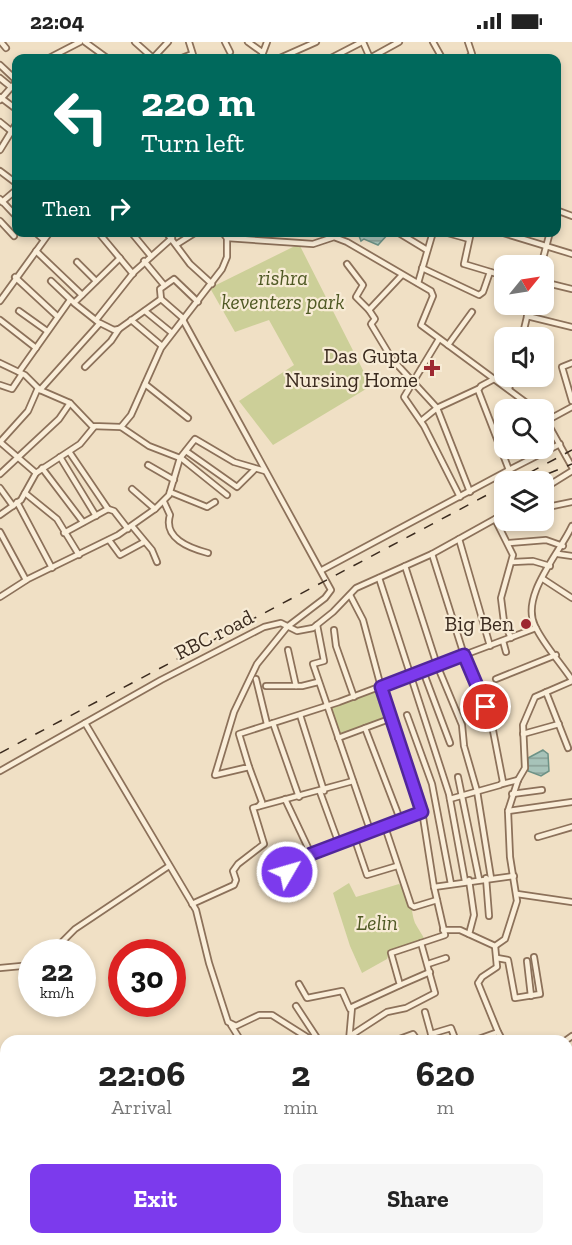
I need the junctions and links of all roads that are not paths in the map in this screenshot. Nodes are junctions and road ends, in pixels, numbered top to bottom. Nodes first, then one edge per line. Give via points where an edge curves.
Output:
1 (1, 42) edge
2 (80, 42) edge
3 (87, 42) edge
4 (135, 42) edge
5 (168, 42) edge
6 (225, 42) edge
7 (248, 42) edge
8 (267, 42) edge
9 (315, 42) edge
10 (362, 42) edge
11 (399, 42) edge
12 (6, 48) dead end
13 (230, 52) dead end
14 (262, 52) joint
15 (61, 54) edge
16 (99, 54) edge
17 (148, 54) edge
18 (157, 54) edge
19 (289, 54) edge
20 (339, 54) edge
21 (377, 54) edge
22 (0, 65) edge
23 (12, 77) edge
24 (0, 78) edge
25 (11, 87) joint
26 (0, 98) edge
27 (0, 122) edge
28 (12, 131) edge
29 (12, 135) edge
30 (0, 150) edge
31 (1, 201) edge
32 (12, 212) edge
33 (0, 221) edge
34 (12, 234) edge
35 (41, 237) edge
36 (102, 237) edge
37 (135, 237) edge
38 (188, 237) edge
39 (264, 237) edge
40 (406, 237) edge
41 (431, 237) edge
42 (462, 237) edge
43 (518, 237) edge
44 (548, 237) edge
45 (172, 238) joint
46 (227, 238) joint
47 (339, 238) joint
48 (43, 239) joint
49 (325, 239) joint
50 (469, 239) joint
51 (264, 240) junction
52 (177, 244) junction
53 (546, 245) junction
54 (427, 250) junction
55 (36, 251) junction
56 (572, 254) edge
57 (150, 255) junction
58 (544, 255) edge
59 (120, 258) junction
60 (144, 261) junction
61 (77, 262) dead end
62 (347, 264) dead end
63 (422, 268) junction
64 (490, 272) junction
65 (494, 273) edge
66 (133, 274) junction
67 (402, 275) junction
68 (15, 277) junction
69 (51, 281) dead end
70 (96, 281) junction
71 (418, 283) junction
72 (213, 284) junction
73 (164, 285) junction
74 (554, 285) edge
75 (572, 289) edge
76 (82, 295) junction
77 (161, 299) junction
78 (0, 301) edge
79 (72, 302) junction
80 (198, 302) junction
81 (19, 310) dead end
82 (369, 310) junction
83 (145, 311) junction
84 (472, 312) dead end
85 (57, 316) junction
86 (527, 316) joint
87 (0, 320) edge
88 (131, 320) junction
89 (184, 320) junction
90 (98, 322) junction
91 (524, 327) edge
92 (572, 327) edge
93 (119, 328) junction
94 (47, 331) junction
95 (172, 333) junction
96 (439, 339) junction
97 (448, 345) junction
98 (162, 346) junction
99 (36, 348) junction
100 (0, 363) edge
101 (572, 363) edge
102 (85, 367) dead end
103 (21, 373) junction
104 (494, 377) edge
105 (494, 379) edge
106 (413, 381) junction
107 (145, 384) junction
108 (0, 385) edge
109 (507, 387) edge
110 (39, 389) junction
111 (478, 389) junction
112 (509, 389) joint
113 (522, 399) edge
114 (572, 401) edge
115 (70, 403) junction
116 (572, 407) edge
117 (437, 408) junction
118 (554, 417) edge
119 (188, 418) dead end
120 (421, 421) junction
121 (94, 427) junction
122 (121, 428) junction
123 (554, 432) edge
124 (0, 442) edge
125 (560, 444) junction
126 (186, 451) junction
127 (70, 453) junction
128 (60, 457) junction
129 (180, 458) junction
130 (18, 459) junction
131 (148, 465) dead end
132 (42, 468) junction
133 (255, 469) junction
134 (572, 469) edge
135 (509, 470) junction
136 (266, 471) junction
137 (36, 473) junction
138 (0, 474) edge
139 (174, 480) junction
140 (554, 481) edge
141 (0, 488) edge
142 (132, 489) dead end
143 (170, 492) junction
144 (470, 492) junction
145 (25, 493) junction
146 (226, 495) dead end
147 (460, 497) junction
148 (164, 502) junction
149 (215, 502) dead end
150 (572, 502) edge
151 (15, 504) junction
152 (554, 506) edge
153 (108, 509) junction
154 (155, 510) junction
155 (0, 515) edge
156 (96, 516) junction
157 (494, 520) edge
158 (83, 522) junction
159 (572, 526) edge
160 (130, 528) junction
161 (502, 531) edge
162 (0, 532) edge
163 (64, 533) junction
164 (459, 539) junction
165 (109, 540) junction
166 (144, 542) junction
167 (509, 543) junction
168 (563, 546) junction
169 (208, 554) dead end
170 (432, 554) junction
171 (558, 554) junction
172 (79, 555) junction
173 (572, 556) edge
174 (157, 562) dead end
175 (513, 562) junction
176 (405, 566) junction
177 (550, 566) junction
178 (52, 568) junction
179 (322, 570) junction
180 (379, 578) junction
181 (543, 579) junction
182 (26, 580) junction
183 (1, 595) edge
184 (350, 595) junction
185 (572, 598) edge
186 (317, 625) junction
187 (287, 627) junction
188 (536, 628) junction
189 (334, 630) dead end
190 (510, 638) junction
191 (503, 641) junction
192 (490, 646) junction
193 (288, 650) dead end
194 (506, 652) dead end
195 (464, 655) junction
196 (556, 656) junction
197 (437, 665) junction
198 (423, 671) junction
199 (409, 676) junction
200 (256, 679) dead end
201 (496, 679) dead end
202 (572, 680) edge
203 (318, 682) junction
204 (266, 686) dead end
205 (296, 686) junction
206 (381, 687) junction
207 (546, 692) junction
208 (354, 697) junction
209 (327, 706) junction
210 (300, 715) junction
211 (407, 715) dead end
212 (392, 717) junction
213 (85, 723) junction
214 (270, 723) junction
215 (560, 724) junction
216 (365, 728) junction
217 (523, 734) junction
218 (338, 738) junction
219 (450, 743) dead end
220 (567, 748) dead end
221 (249, 767) junction
222 (0, 771) edge
223 (459, 777) dead end
224 (518, 780) junction
225 (353, 782) junction
226 (502, 784) junction
227 (542, 790) dead end
228 (477, 791) junction
229 (322, 792) junction
230 (512, 794) junction
231 (464, 795) junction
232 (299, 797) junction
233 (285, 799) junction
234 (450, 799) junction
235 (572, 802) edge
236 (259, 807) junction
237 (508, 811) junction
238 (422, 812) junction
239 (400, 819) junction
240 (384, 824) junction
241 (572, 827) edge
242 (370, 830) junction
243 (354, 837) junction
244 (538, 837) dead end
245 (339, 844) junction
246 (311, 854) junction
247 (169, 866) junction
248 (397, 866) junction
249 (514, 876) junction
250 (488, 878) junction
251 (479, 879) junction
252 (467, 881) junction
253 (451, 884) junction
254 (434, 887) junction
255 (298, 894) dead end
256 (517, 894) junction
257 (437, 900) junction
258 (572, 902) edge
259 (192, 903) junction
260 (489, 916) dead end
261 (443, 930) junction
262 (469, 934) junction
263 (64, 939) edge
264 (421, 943) junction
265 (495, 946) junction
266 (534, 957) dead end
267 (446, 958) dead end
268 (497, 958) junction
269 (527, 961) dead end
270 (428, 964) junction
271 (18, 966) edge
272 (0, 968) edge
273 (430, 972) junction
274 (299, 984) dead end
275 (400, 985) junction
276 (531, 996) junction
277 (296, 1006) dead end
278 (350, 1009) junction
279 (425, 1012) dead end
280 (231, 1025) junction
281 (498, 1032) junction
282 (431, 1034) joint
283 (490, 1034) edge
284 (237, 1035) edge
285 (304, 1035) edge
286 (315, 1035) edge
287 (350, 1035) edge
288 (355, 1035) edge
289 (454, 1035) edge
290 (500, 1035) edge

1 - 12 street
2 - 15 street
3 - 16 street
4 - 17 street
5 - 18 street
6 - 13 street
7 - 14 street
8 - 14 street
9 - 19 street
10 - 20 street
11 - 21 street
22 - 23 street
24 - 25 street
25 - 26 street
27 - 28 street
29 - 30 street
31 - 32 street
33 - 34 street
35 - 48 street
36 - 59 street
37 - 57 street
38 - 52 street
39 - 51 street
40 - 54 street
41 - 54 street
42 - 50 street
43 - 53 street
44 - 53 street
45 - 52 street
45 - 57 street
46 - 51 street
46 - 72 street via 225,262
47 - 49 street
47 - 67 street
48 - 55 street
49 - 51 street via 313,244
50 - 64 street via 464,263
52 - 72 street via 190,264
53 - 56 street
53 - 58 street
54 - 63 street
55 - 68 street
55 - 76 street
57 - 60 street
59 - 66 street
59 - 70 street
60 - 66 street
60 - 73 street
61 - 70 street
62 - 82 street via 363,285 356,297
63 - 64 street via 479,295
63 - 71 street
64 - 65 street
66 - 90 street
67 - 71 street
67 - 82 street
68 - 78 street
68 - 85 street
69 - 79 street
70 - 76 street
71 - 96 street via 433,295 421,324
72 - 80 street
73 - 77 street via 159,291
73 - 80 street via 175,280
74 - 75 street
76 - 79 street
77 - 83 street
77 - 89 street
79 - 85 street
79 - 90 street
80 - 89 street
81 - 94 street
82 - 106 street via 375,319 371,325
83 - 88 street
83 - 95 street
84 - 97 street
85 - 94 street
86 - 91 street
86 - 92 street
87 - 99 street
88 - 93 street
88 - 98 street
89 - 95 street
89 - 136 street
90 - 93 street via 114,330
90 - 110 street
93 - 102 street
94 - 99 street
95 - 98 street
96 - 97 street
96 - 106 street
97 - 104 street
98 - 107 street
99 - 103 street
100 - 103 street
101 - 114 street via 562,367
103 - 108 street via 12,390
103 - 110 street
105 - 111 street
106 - 117 street
106 - 120 street via 404,397
107 - 119 street
107 - 122 street via 129,420
109 - 112 street
110 - 115 street
110 - 124 street via 28,411
111 - 117 street
111 - 135 street
112 - 113 street
115 - 121 street
115 - 130 street
116 - 118 street
117 - 120 street
117 - 144 street
120 - 147 street
121 - 122 street
121 - 127 street
122 - 129 street via 149,446
123 - 125 street
124 - 130 street
125 - 134 street
125 - 135 street
126 - 129 street
126 - 133 street via 192,440 197,440 234,462
126 - 133 street via 237,488
127 - 128 street
127 - 153 street
128 - 132 street
128 - 156 street
129 - 139 street
129 - 146 street
130 - 137 street
130 - 138 street
131 - 139 street
132 - 137 street
132 - 158 street
133 - 136 street
134 - 140 street
135 - 144 street
136 - 179 street
137 - 145 street
139 - 143 street
141 - 151 street
142 - 154 street
143 - 148 street
143 - 149 street via 207,507
144 - 147 street
145 - 151 street
145 - 163 street via 53,515
147 - 179 street
148 - 154 street
148 - 169 street via 170,515 170,531 187,545
150 - 152 street
151 - 155 street
151 - 178 street
153 - 156 street
153 - 160 street
154 - 160 street
156 - 158 street
157 - 164 street
158 - 163 street
159 - 168 street
160 - 165 street
160 - 166 street
161 - 167 street
162 - 182 street
163 - 172 street
164 - 170 street
164 - 192 street
165 - 166 street via 120,555
165 - 172 street
166 - 174 street
167 - 168 street via 546,540
167 - 175 street
168 - 171 street
170 - 176 street
170 - 195 street
171 - 173 street
171 - 177 street
172 - 178 street
175 - 177 street via 533,561
175 - 190 street via 501,598
176 - 180 street
176 - 197 street
177 - 181 street
178 - 182 street
179 - 187 street via 330,594
180 - 184 street via 356,588
180 - 199 street
181 - 185 street
181 - 188 street via 531,602 530,614
182 - 183 street
184 - 186 street
184 - 206 street via 363,620
186 - 187 street, RBC road via 297,631
186 - 203 street via 324,661 313,664
187 - 213 street, RBC road via 281,623 264,627
187 - 221 street via 247,680 215,775
188 - 190 street
188 - 196 street
189 - 208 street
190 - 191 street
191 - 192 street
191 - 194 street
192 - 195 street
193 - 205 street
195 - 197 street
195 - 226 street via 490,716
196 - 201 street
196 - 202 street
197 - 198 street
197 - 228 street via 462,725
198 - 199 street
198 - 219 street
199 - 206 street
199 - 234 street
200 - 214 street
202 - 207 street
203 - 205 street
203 - 209 street
204 - 205 street
206 - 208 street
206 - 212 street
207 - 215 street
207 - 217 street via 536,696 529,706
208 - 209 street
209 - 210 street
209 - 218 street
210 - 214 street
210 - 229 street
211 - 253 street via 432,784
212 - 216 street
212 - 238 street
213 - 222 street, RBC road
213 - 247 street
214 - 221 street via 239,734
214 - 232 street
215 - 217 street
215 - 220 street
216 - 218 street
216 - 239 street
217 - 224 street via 525,765
218 - 225 street
221 - 236 street via 262,802
223 - 231 street
224 - 226 street
224 - 230 street
225 - 229 street
225 - 242 street
226 - 228 street
227 - 230 street
228 - 231 street
228 - 250 street
229 - 232 street
229 - 245 street
230 - 237 street
231 - 234 street
231 - 251 street
232 - 233 street
233 - 236 street
233 - 246 street
234 - 252 street
235 - 237 street
236 - 259 street via 253,808 264,844 237,864 234,885
237 - 249 street
238 - 239 street
238 - 254 street
239 - 240 street
240 - 242 street
240 - 248 street
241 - 244 street
242 - 243 street
243 - 245 street
243 - 248 street via 367,875
245 - 246 street
246 - 255 street via 288,867
247 - 259 street
247 - 263 street
248 - 257 street via 411,905
249 - 250 street
249 - 256 street
250 - 251 street
250 - 260 street
251 - 252 street
252 - 253 street
252 - 262 street via 474,915
253 - 254 street
254 - 257 street
256 - 258 street
256 - 265 street via 506,937
257 - 261 street
259 - 280 street
261 - 262 street via 458,929
261 - 264 street via 444,936
262 - 265 street
264 - 270 street
264 - 275 street via 391,953
265 - 268 street
266 - 276 street via 540,994
267 - 270 street
268 - 276 street via 508,959 514,998
268 - 281 street via 497,968 478,983
269 - 276 street
270 - 273 street
271 - 272 street
273 - 275 street
273 - 288 street via 433,994 406,1008 387,1012
274 - 278 street via 307,998 342,991
275 - 278 street
277 - 286 street
278 - 287 street
279 - 282 street
280 - 284 street
280 - 285 street via 259,1015 272,1015
281 - 283 street
281 - 290 street
282 - 289 street via 451,1028

